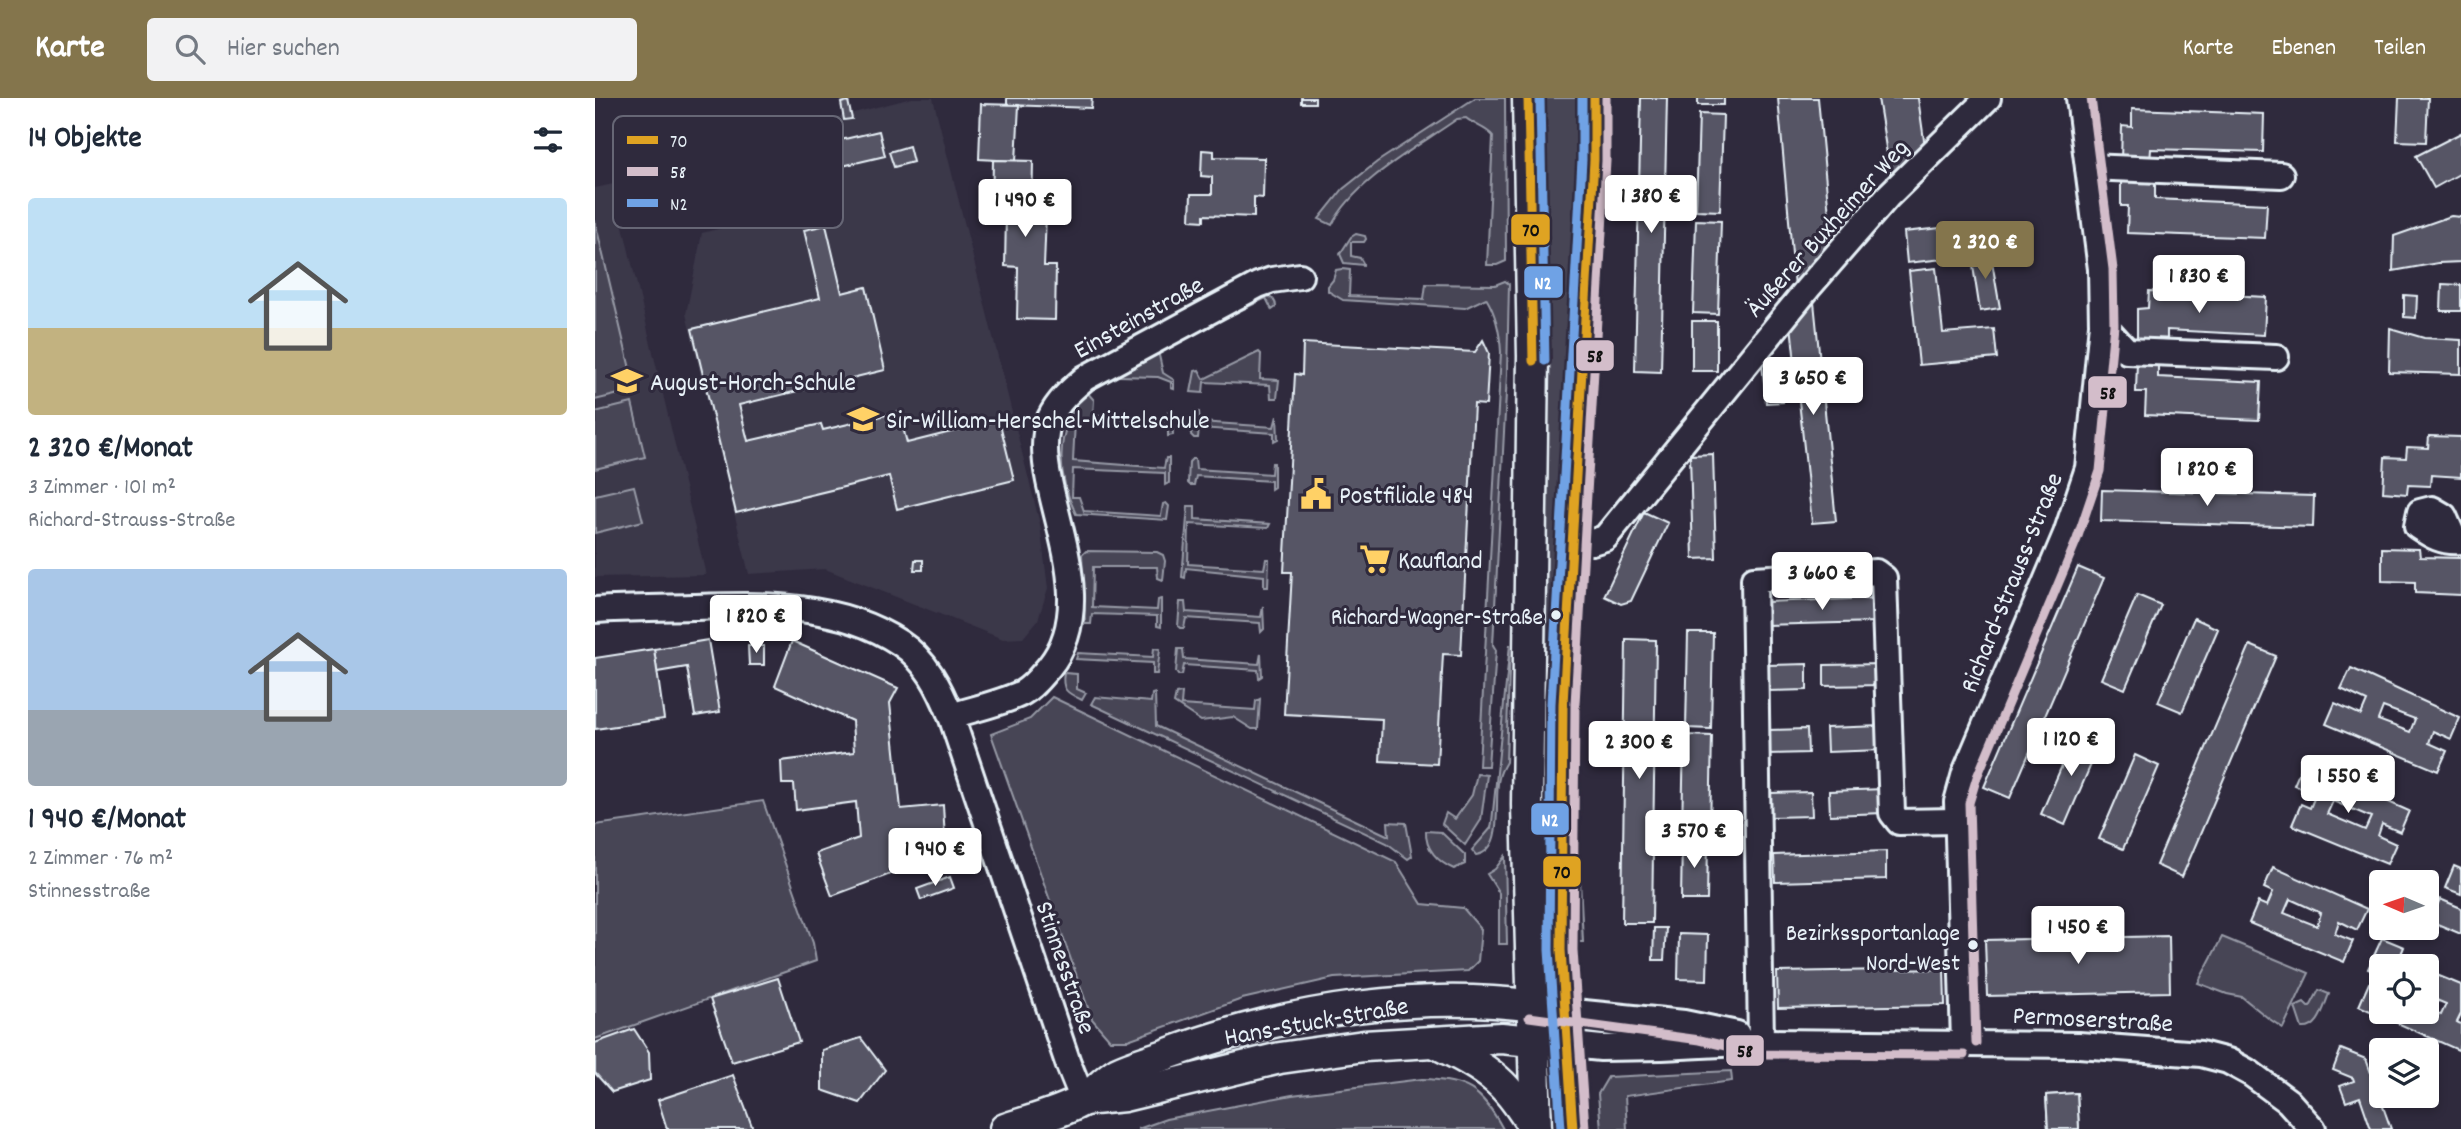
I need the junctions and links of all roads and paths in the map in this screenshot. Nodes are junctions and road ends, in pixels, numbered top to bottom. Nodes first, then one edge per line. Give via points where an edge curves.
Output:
1 (1528, 98) edge
2 (1594, 98) edge
3 (1988, 98) edge
4 (2079, 98) edge
5 (2088, 167) junction
6 (2281, 175) dead end
7 (1300, 276) dead end
8 (2102, 324) junction
9 (2276, 357) dead end
10 (1571, 541) junction
11 (595, 610) edge
12 (951, 716) junction
13 (1956, 821) junction
14 (1531, 1006) junction
15 (1564, 1011) junction
16 (1532, 1041) junction
17 (1434, 1042) junction
18 (1761, 1042) junction
19 (1964, 1043) junction
20 (1566, 1045) junction
21 (1083, 1100) junction
22 (1005, 1129) edge
23 (1535, 1129) edge
24 (1573, 1129) edge
25 (2313, 1129) edge

1 - 14 main road via 1533,264 1527,778
2 - 10 main road
3 - 10 street, Äußerer Buxheimer Weg via 1879,206 1605,538
4 - 5 street, Richard-Strauss-Straße
5 - 6 street
5 - 8 street, Richard-Strauss-Straße via 2101,269
7 - 12 street, Einsteinstraße via 1258,285 1084,377 1065,395 1050,419 1045,441 1071,595 1064,643 1037,682 1022,693
8 - 9 street via 2127,351
8 - 13 street, Richard-Strauss-Straße via 2088,468 2066,534 1965,773
10 - 15 main road via 1563,704
11 - 12 street, Stinnesstraße via 767,605 843,618 901,643 939,686
12 - 21 street, Stinnesstraße
13 - 18 street via 1899,822 1892,813 1884,578 1875,572 1754,579
13 - 19 street, Richard-Strauss-Straße
14 - 15 main road, Hans-Stuck-Straße
14 - 16 main road
14 - 21 main road, Hans-Stuck-Straße via 1499,1001 1424,1001 1276,1022 1204,1041 1117,1073
15 - 18 street, Permoserstraße via 1684,1023
15 - 20 main road
16 - 17 main road, Hans-Stuck-Straße
16 - 20 street, Permoserstraße
16 - 23 main road
17 - 21 main road, Hans-Stuck-Straße via 1280,1058 1124,1097
17 - 23 main road via 1497,1080
18 - 19 street, Permoserstraße
18 - 20 street, Permoserstraße via 1601,1048
19 - 25 street, Permoserstraße via 2201,1054 2251,1073 2288,1101
20 - 24 main road
21 - 22 main road, Hans-Stuck-Straße

